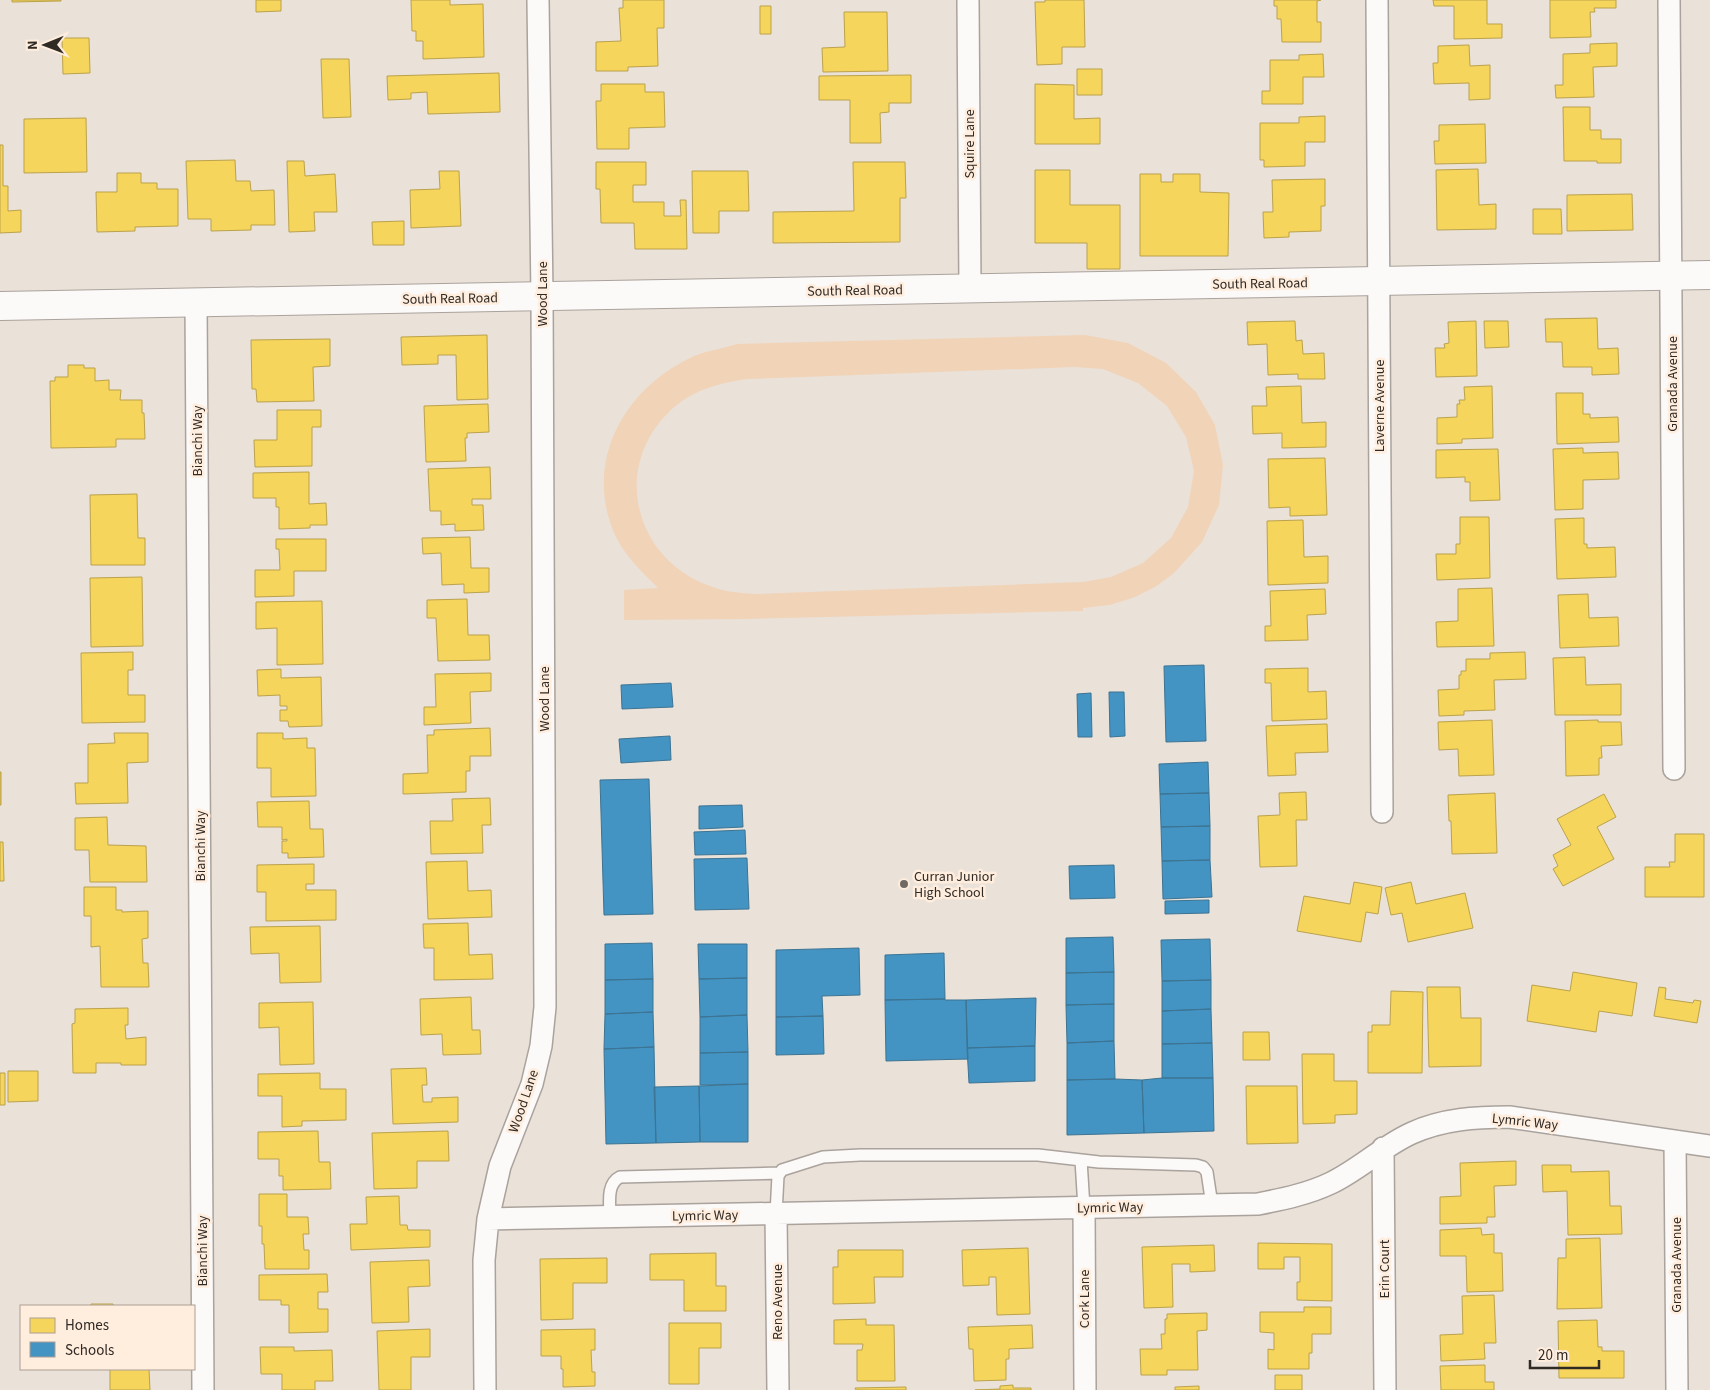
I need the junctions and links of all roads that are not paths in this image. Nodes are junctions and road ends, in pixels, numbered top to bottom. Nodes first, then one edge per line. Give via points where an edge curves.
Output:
1 (538, 0) edge
2 (968, 0) edge
3 (1376, 0) edge
4 (1669, 0) edge
5 (1710, 275) edge
6 (1671, 276) junction
7 (1378, 281) junction
8 (970, 288) junction
9 (542, 296) junction
10 (196, 302) junction
11 (0, 306) edge
12 (1674, 769) dead end
13 (1382, 812) dead end
14 (1675, 1141) junction
15 (1710, 1146) edge
16 (1383, 1148) junction
17 (1081, 1160) junction
18 (780, 1173) junction
19 (1212, 1205) junction
20 (1084, 1208) junction
21 (776, 1214) junction
22 (610, 1217) junction
23 (488, 1219) junction
24 (203, 1390) edge
25 (485, 1390) edge
26 (778, 1390) edge
27 (1085, 1390) edge
28 (1385, 1390) edge
29 (1677, 1390) edge

1 - 9 street, Wood Lane
2 - 8 street, Squire Lane
3 - 7 street, Laverne Avenue
4 - 6 street, Granada Avenue
5 - 6 street, South Real Road
6 - 7 street, South Real Road
6 - 12 street, Granada Avenue
7 - 8 street, South Real Road
7 - 13 street, Laverne Avenue
8 - 9 street, South Real Road
9 - 10 street, South Real Road
9 - 23 street, Wood Lane via 546,1007 532,1084 500,1166
10 - 11 street, South Real Road
10 - 24 street, Bianchi Way
14 - 15 street, Lymric Way
14 - 16 street, Lymric Way via 1509,1117 1476,1117 1413,1132
14 - 29 street, Granada Avenue
16 - 19 street, Lymric Way via 1331,1182 1294,1197 1258,1204
16 - 28 street, Erin Court
17 - 18 lane via 1038,1155 842,1156 823,1157
17 - 19 lane via 1203,1167 1207,1172
17 - 20 lane
18 - 21 lane
18 - 22 lane via 620,1177 612,1183
19 - 20 street, Lymric Way
20 - 21 street, Lymric Way
20 - 27 street, Cork Lane
21 - 22 street, Lymric Way
21 - 26 street, Reno Avenue
22 - 23 street, Lymric Way
23 - 25 street, Wood Lane via 484,1260

